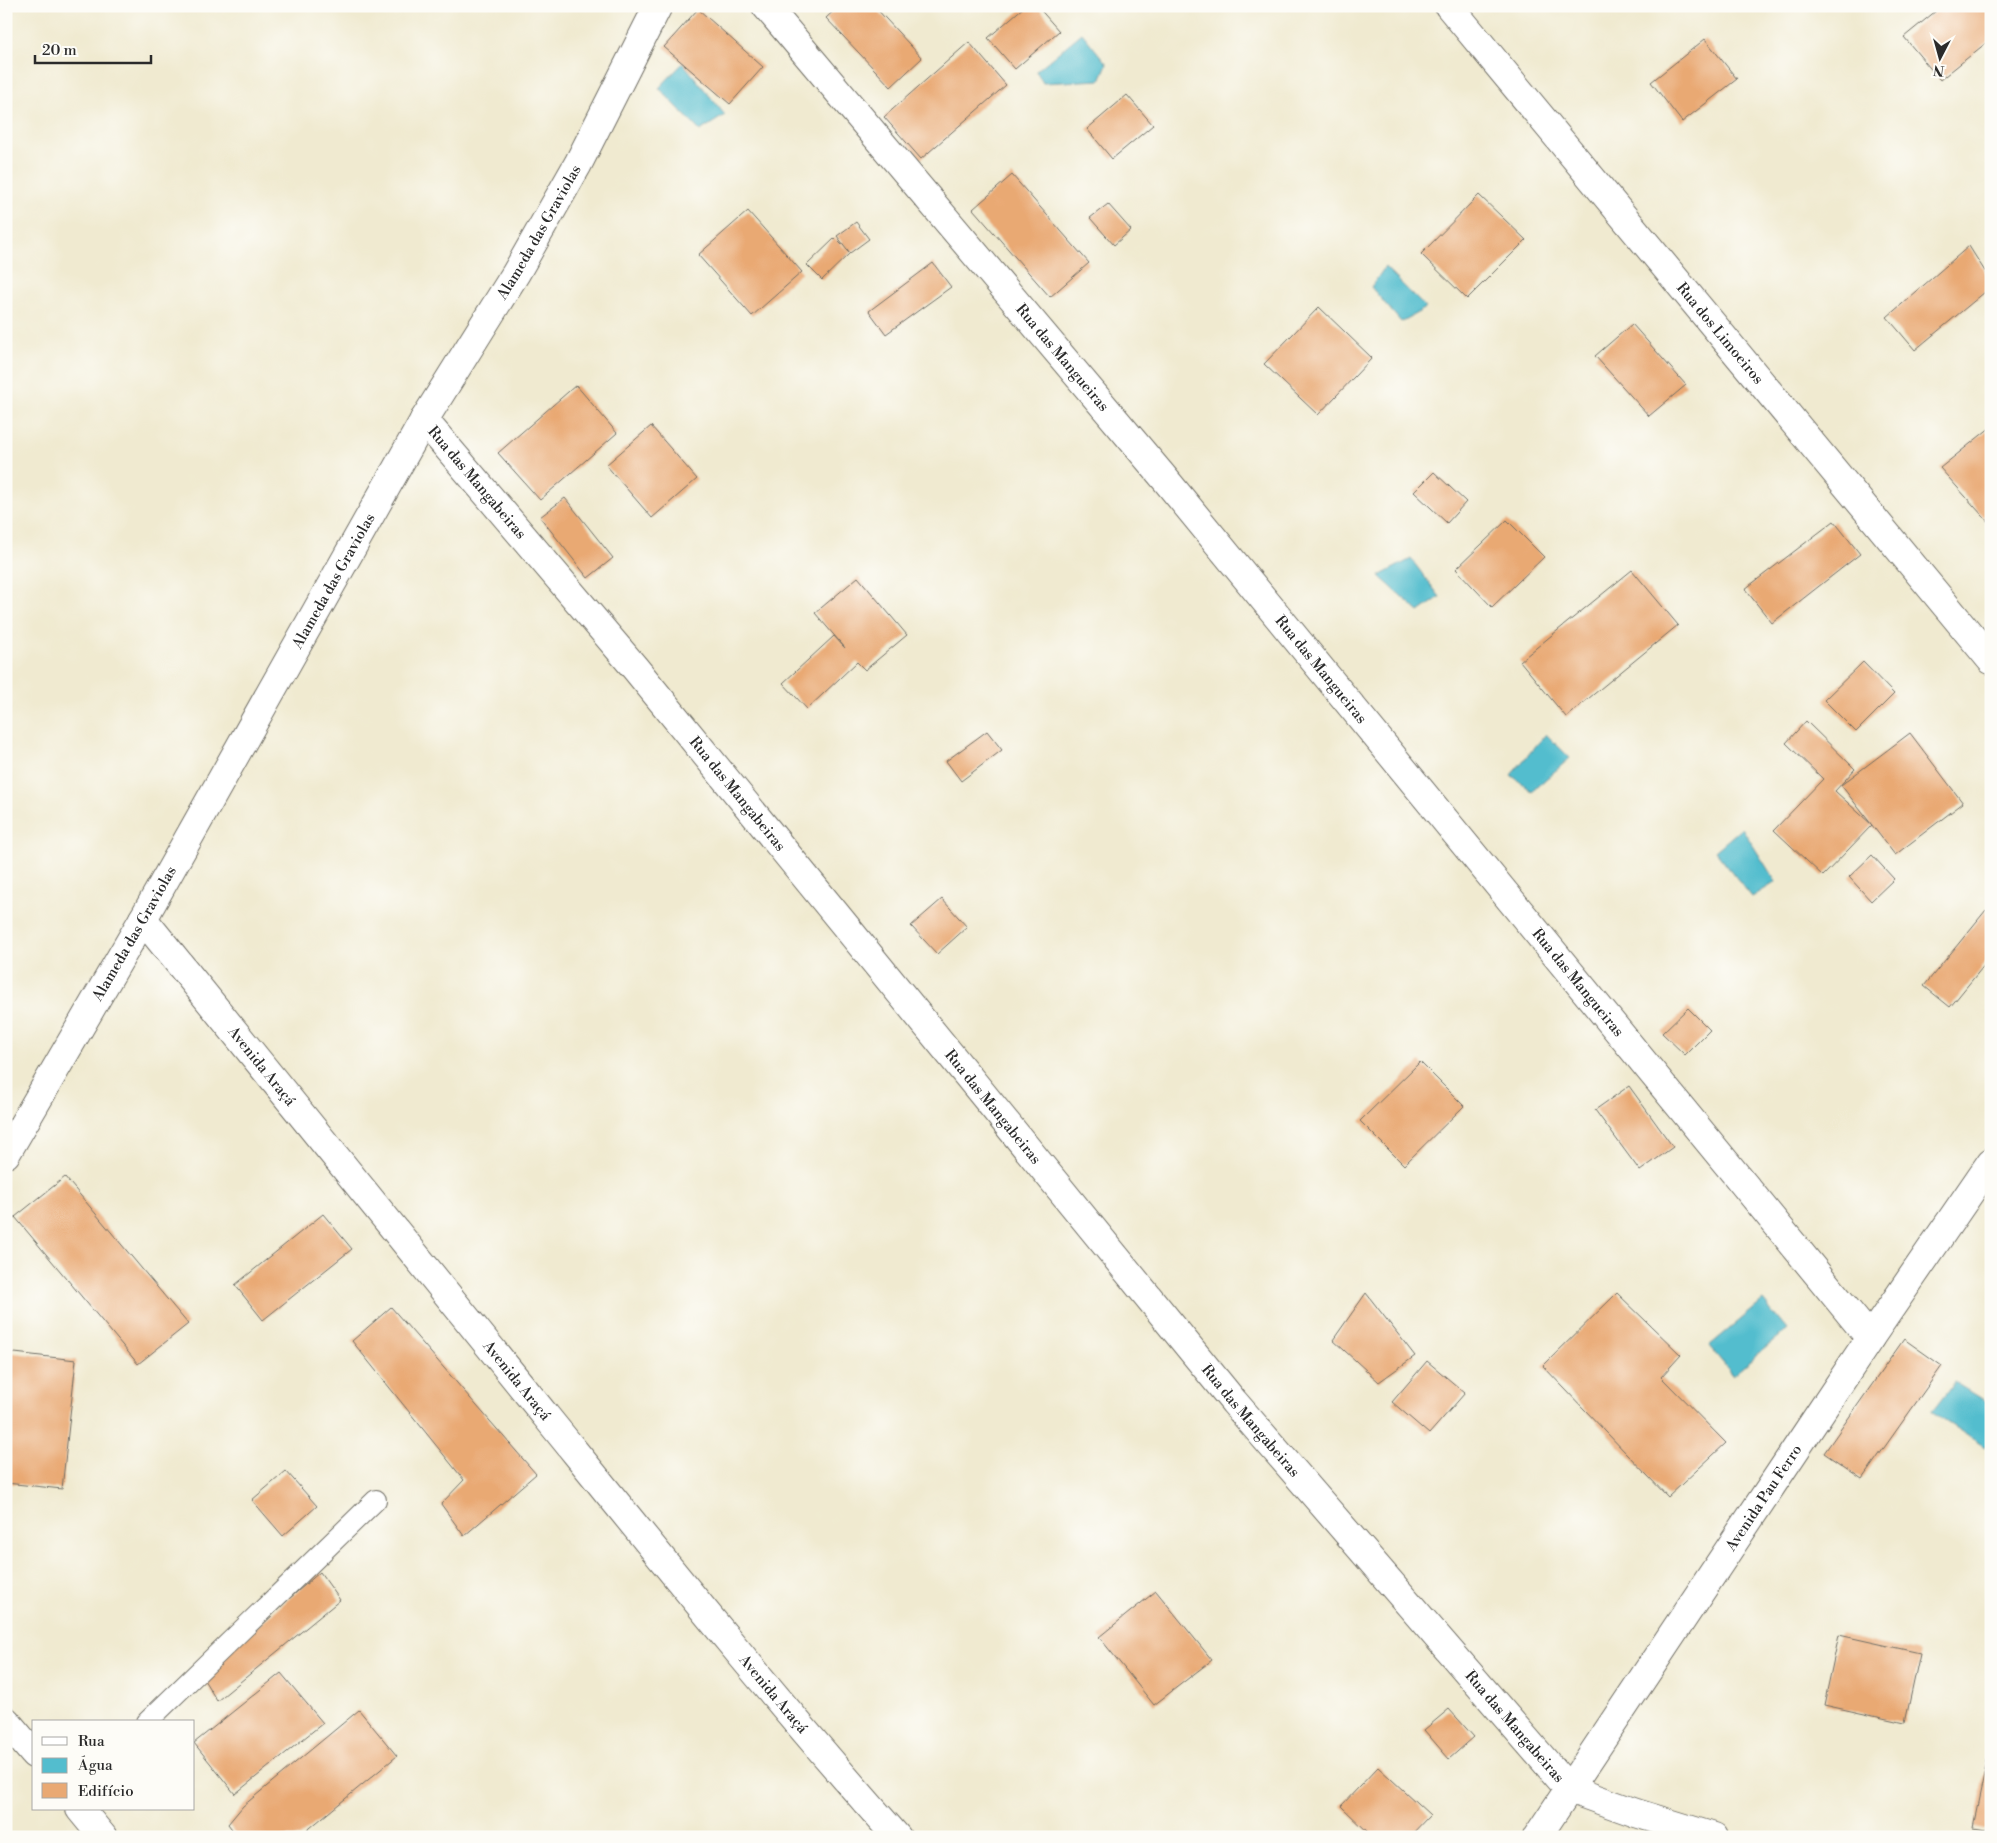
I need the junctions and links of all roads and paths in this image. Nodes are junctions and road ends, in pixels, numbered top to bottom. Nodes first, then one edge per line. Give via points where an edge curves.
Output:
1 (658, 6) edge
2 (766, 6) edge
3 (1449, 6) edge
4 (424, 420) junction
5 (1991, 660) edge
6 (144, 919) junction
7 (6, 1154) edge
8 (1991, 1162) edge
9 (1870, 1338) junction
10 (376, 1500) dead end
11 (149, 1720) edge
12 (6, 1721) edge
13 (32, 1752) edge
14 (1570, 1789) junction
15 (81, 1810) edge
16 (103, 1837) edge
17 (897, 1837) edge
18 (1537, 1837) edge
19 (1714, 1837) edge

1 - 4 street, Alameda das Graviolas via 578,164 516,273
2 - 9 street, Rua das Mangueiras via 1165,478
3 - 5 street, Rua dos Limoeiros
4 - 6 street, Alameda das Graviolas
4 - 14 street, Rua das Mangabeiras via 635,668 1234,1402
6 - 7 street, Alameda das Graviolas
6 - 17 street, Avenida Araçá via 659,1556
8 - 9 street, Avenida Pau Ferro
9 - 14 street, Avenida Pau Ferro
10 - 11 lane
12 - 13 street
14 - 18 street, Avenida Pau Ferro
14 - 19 street
15 - 16 street

